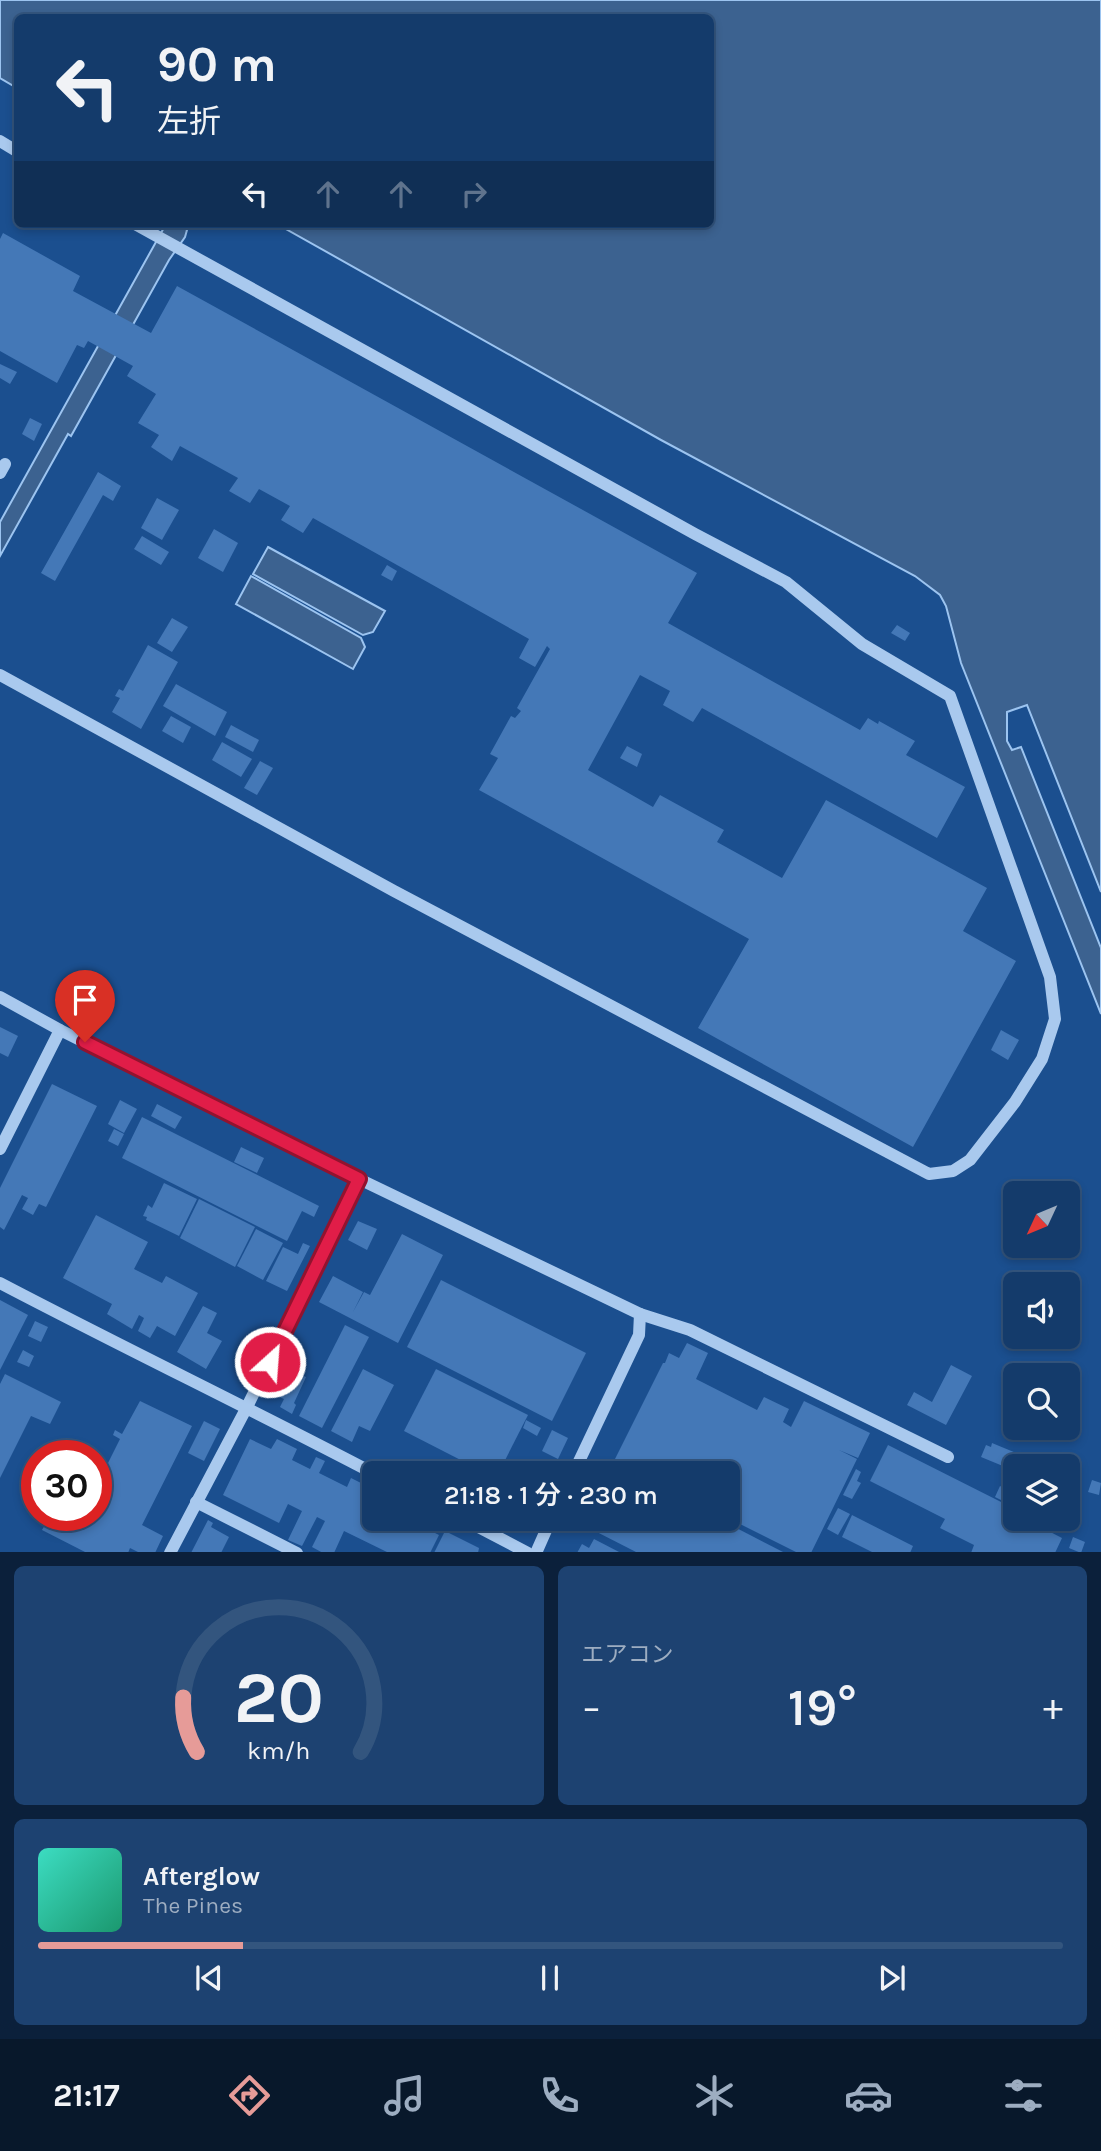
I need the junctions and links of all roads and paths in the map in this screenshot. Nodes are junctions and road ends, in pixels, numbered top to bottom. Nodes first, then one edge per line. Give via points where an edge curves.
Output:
1 (142, 228) edge
2 (0, 675) edge
3 (0, 997) edge
4 (61, 1030) junction
5 (0, 1149) edge
6 (359, 1179) junction
7 (0, 1283) edge
8 (640, 1314) junction
9 (247, 1407) junction
10 (948, 1457) dead end
11 (579, 1461) edge
12 (362, 1467) edge
13 (196, 1502) junction
14 (487, 1531) edge
15 (546, 1531) edge
16 (170, 1552) edge
17 (297, 1552) edge
18 (528, 1552) edge
19 (536, 1552) edge

1 - 2 street via 786,582 862,644 950,696 1050,977 1055,1019 1042,1059 970,1160 953,1171 929,1174
3 - 4 street
4 - 5 street
4 - 6 street
6 - 8 street
6 - 9 street
7 - 9 street
8 - 10 street via 690,1330
8 - 11 street via 639,1335
9 - 12 street
9 - 13 street
13 - 16 street
13 - 17 street
14 - 18 street
15 - 19 street

